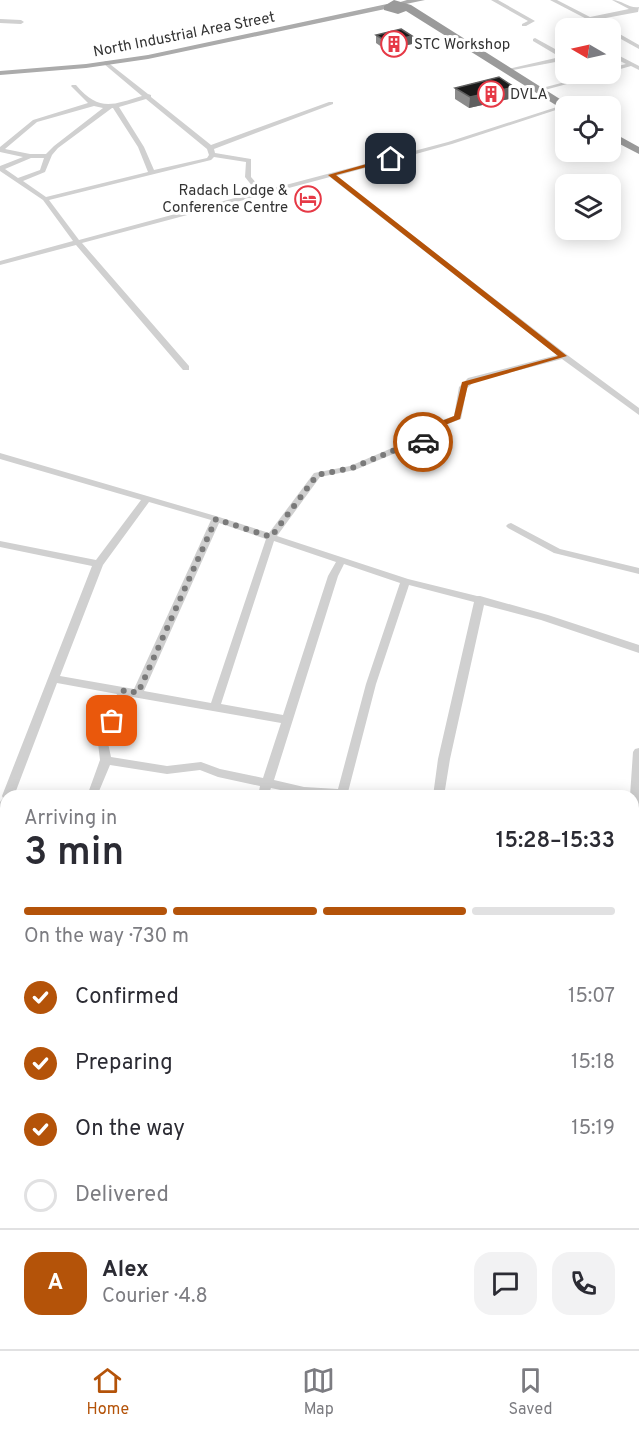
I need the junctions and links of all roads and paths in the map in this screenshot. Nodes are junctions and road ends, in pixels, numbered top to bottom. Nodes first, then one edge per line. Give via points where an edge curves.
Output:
1 (421, 0) edge
2 (495, 0) edge
3 (553, 0) edge
4 (615, 0) edge
5 (395, 5) edge
6 (637, 10) edge
7 (587, 18) edge
8 (594, 18) edge
9 (0, 21) edge
10 (21, 22) dead end
11 (524, 25) dead end
12 (621, 36) edge
13 (535, 40) dead end
14 (639, 47) edge
15 (555, 52) edge
16 (621, 59) edge
17 (487, 60) junction
18 (555, 60) edge
19 (639, 62) edge
20 (106, 63) junction
21 (631, 64) junction
22 (621, 67) edge
23 (639, 68) edge
24 (510, 70) junction
25 (0, 73) edge
26 (559, 84) edge
27 (74, 86) dead end
28 (541, 89) junction
29 (149, 96) junction
30 (550, 97) junction
31 (555, 100) edge
32 (332, 103) dead end
33 (93, 104) junction
34 (112, 106) junction
35 (555, 110) edge
36 (621, 140) edge
37 (0, 150) edge
38 (211, 151) junction
39 (639, 151) edge
40 (30, 156) junction
41 (48, 156) junction
42 (1, 168) edge
43 (152, 174) junction
44 (331, 175) junction
45 (18, 180) junction
46 (261, 193) junction
47 (45, 199) junction
48 (80, 243) junction
49 (0, 262) edge
50 (563, 356) junction
51 (186, 368) dead end
52 (639, 412) edge
53 (0, 456) edge
54 (147, 499) junction
55 (216, 519) junction
56 (511, 525) dead end
57 (271, 537) junction
58 (0, 544) edge
59 (342, 559) junction
60 (98, 564) junction
61 (639, 571) edge
62 (405, 580) junction
63 (480, 599) junction
64 (639, 649) edge
65 (54, 679) junction
66 (124, 690) junction
67 (138, 693) junction
68 (215, 707) junction
69 (288, 720) junction
70 (639, 752) edge
71 (106, 760) junction
72 (267, 784) junction
73 (10, 790) edge
74 (94, 790) edge
75 (265, 790) edge
76 (297, 790) edge
77 (343, 790) edge
78 (440, 790) edge
79 (636, 790) edge

1 - 5 main road
2 - 11 street via 530,19
3 - 7 street
4 - 6 street
5 - 17 highway
5 - 20 main road, North Industrial Area Street
6 - 8 street
9 - 10 street
12 - 14 street
13 - 15 street
16 - 21 street
17 - 24 highway
17 - 30 highway
18 - 24 street
19 - 21 street
20 - 25 main road, North Industrial Area Street
20 - 29 street
21 - 22 street
21 - 23 street
24 - 28 highway
26 - 28 street
27 - 33 street
28 - 30 highway
29 - 34 street
29 - 38 street
30 - 31 highway
32 - 38 street
33 - 34 street
33 - 37 street via 35,122
34 - 41 street
34 - 43 street via 141,147
35 - 44 street
36 - 39 highway
37 - 40 street
38 - 43 street via 209,159
38 - 46 street via 249,160 248,177
40 - 41 street
40 - 42 street
41 - 45 street via 43,171
42 - 45 street
43 - 47 street
44 - 46 street
44 - 50 street
45 - 47 street
46 - 48 street
47 - 48 street
48 - 49 street
48 - 51 street
50 - 52 street
50 - 57 street via 465,383 458,417 437,425 424,442 352,468 317,475
53 - 54 street
54 - 55 street
54 - 60 street
55 - 57 street
55 - 67 street
56 - 61 street via 558,551
57 - 59 street
57 - 68 street
58 - 60 street
59 - 62 street
59 - 69 street via 333,576
60 - 65 street
62 - 63 street
62 - 77 street via 371,684
63 - 64 street
63 - 78 street
65 - 66 street
65 - 73 street
66 - 67 street
66 - 71 street via 103,743
67 - 68 street
68 - 69 street
69 - 72 street
70 - 79 street
71 - 72 street via 167,770 207,767
71 - 74 street
72 - 75 street
72 - 76 street

